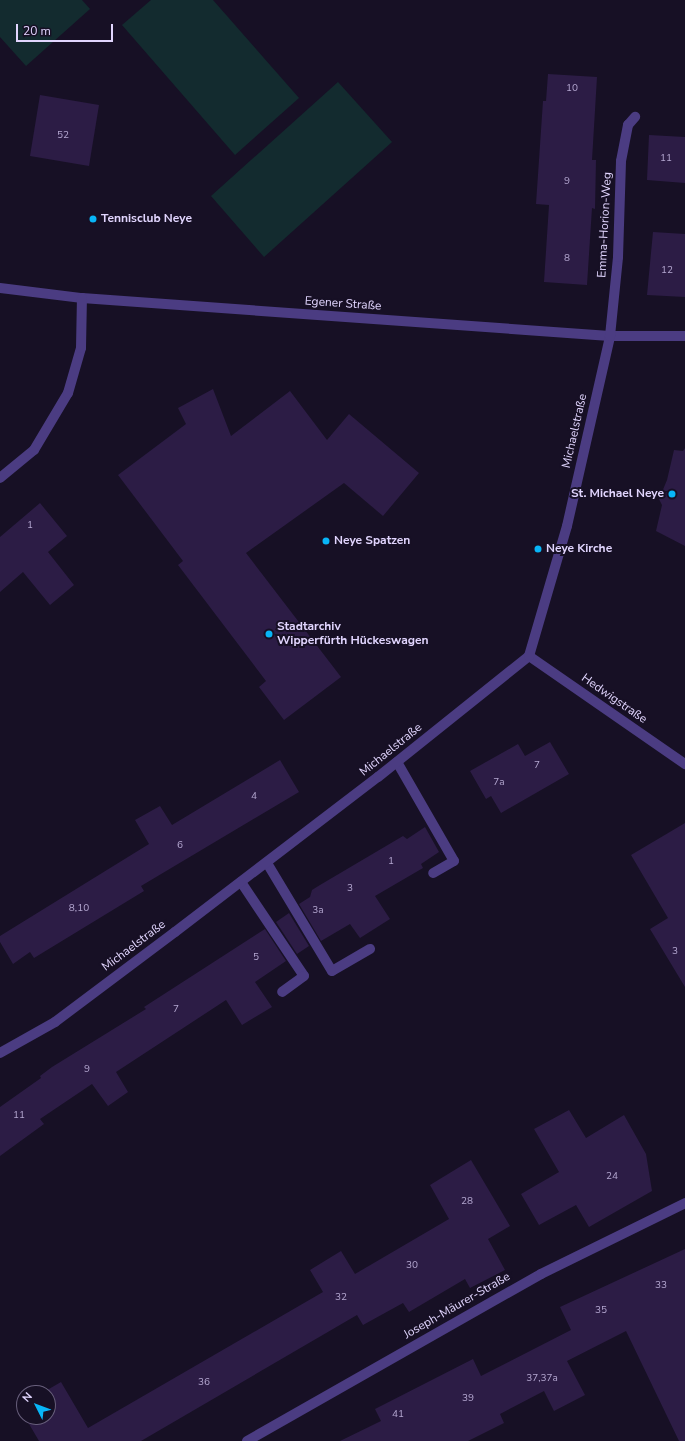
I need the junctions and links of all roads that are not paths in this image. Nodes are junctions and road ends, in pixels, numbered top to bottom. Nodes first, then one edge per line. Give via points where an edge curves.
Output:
1 (635, 117) dead end
2 (0, 288) edge
3 (82, 298) junction
4 (610, 336) junction
5 (685, 336) edge
6 (0, 478) edge
7 (529, 656) junction
8 (397, 762) junction
9 (685, 764) edge
10 (267, 863) junction
11 (433, 873) dead end
12 (241, 882) junction
13 (370, 949) dead end
14 (282, 992) dead end
15 (0, 1053) edge
16 (685, 1203) edge
17 (247, 1441) edge

1 - 4 street, Emma-Horion-Weg via 628,125 620,160 618,257
2 - 3 street, Egener Straße
3 - 4 street, Egener Straße
3 - 6 street via 81,348 68,393 34,450
4 - 5 street, Egener Straße
4 - 7 street, Michaelstraße via 566,526
7 - 8 street, Michaelstraße
7 - 9 street, Hedwigstraße
8 - 10 street, Michaelstraße
8 - 11 street via 454,861
10 - 12 street, Michaelstraße
10 - 13 street via 332,971
12 - 14 street via 304,976
12 - 15 street, Michaelstraße via 55,1022
16 - 17 street, Joseph-Mäurer-Straße via 541,1274

